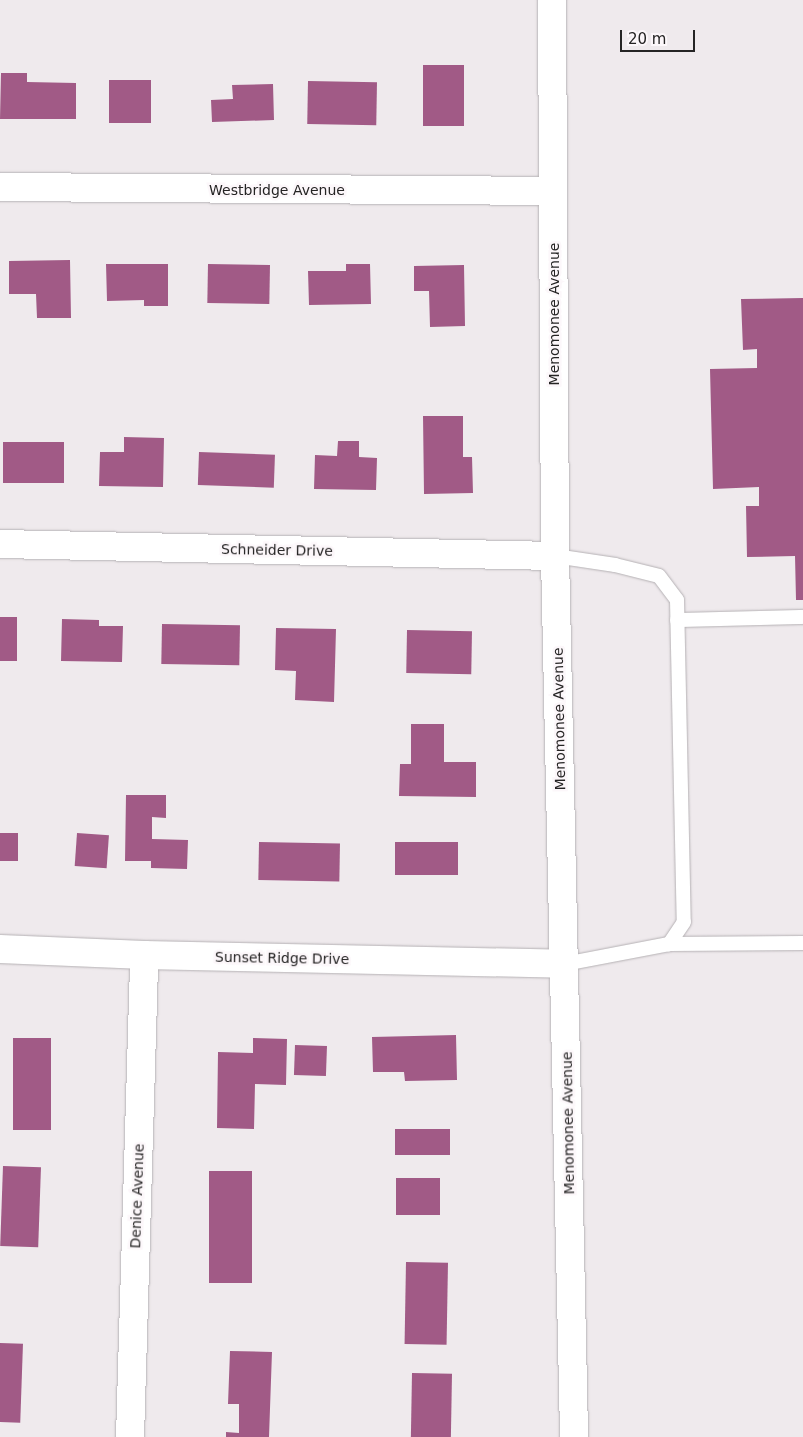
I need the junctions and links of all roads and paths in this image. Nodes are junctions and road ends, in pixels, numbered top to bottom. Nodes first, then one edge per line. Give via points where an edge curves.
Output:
1 (552, 0) edge
2 (0, 187) edge
3 (553, 191) junction
4 (0, 544) edge
5 (555, 556) junction
6 (803, 616) edge
7 (677, 620) junction
8 (803, 943) edge
9 (669, 944) junction
10 (0, 948) edge
11 (144, 955) junction
12 (564, 964) junction
13 (130, 1437) edge
14 (574, 1437) edge

1 - 3 street, Menomonee Avenue
2 - 3 street, Westbridge Avenue
3 - 5 street, Menomonee Avenue
4 - 5 street, Schneider Drive
5 - 7 lane via 659,576 677,600
5 - 12 street, Menomonee Avenue
6 - 7 lane
7 - 9 lane via 684,922
8 - 9 lane
9 - 12 lane
10 - 11 street, Sunset Ridge Drive
11 - 12 street, Sunset Ridge Drive
11 - 13 street, Denice Avenue
12 - 14 street, Menomonee Avenue

